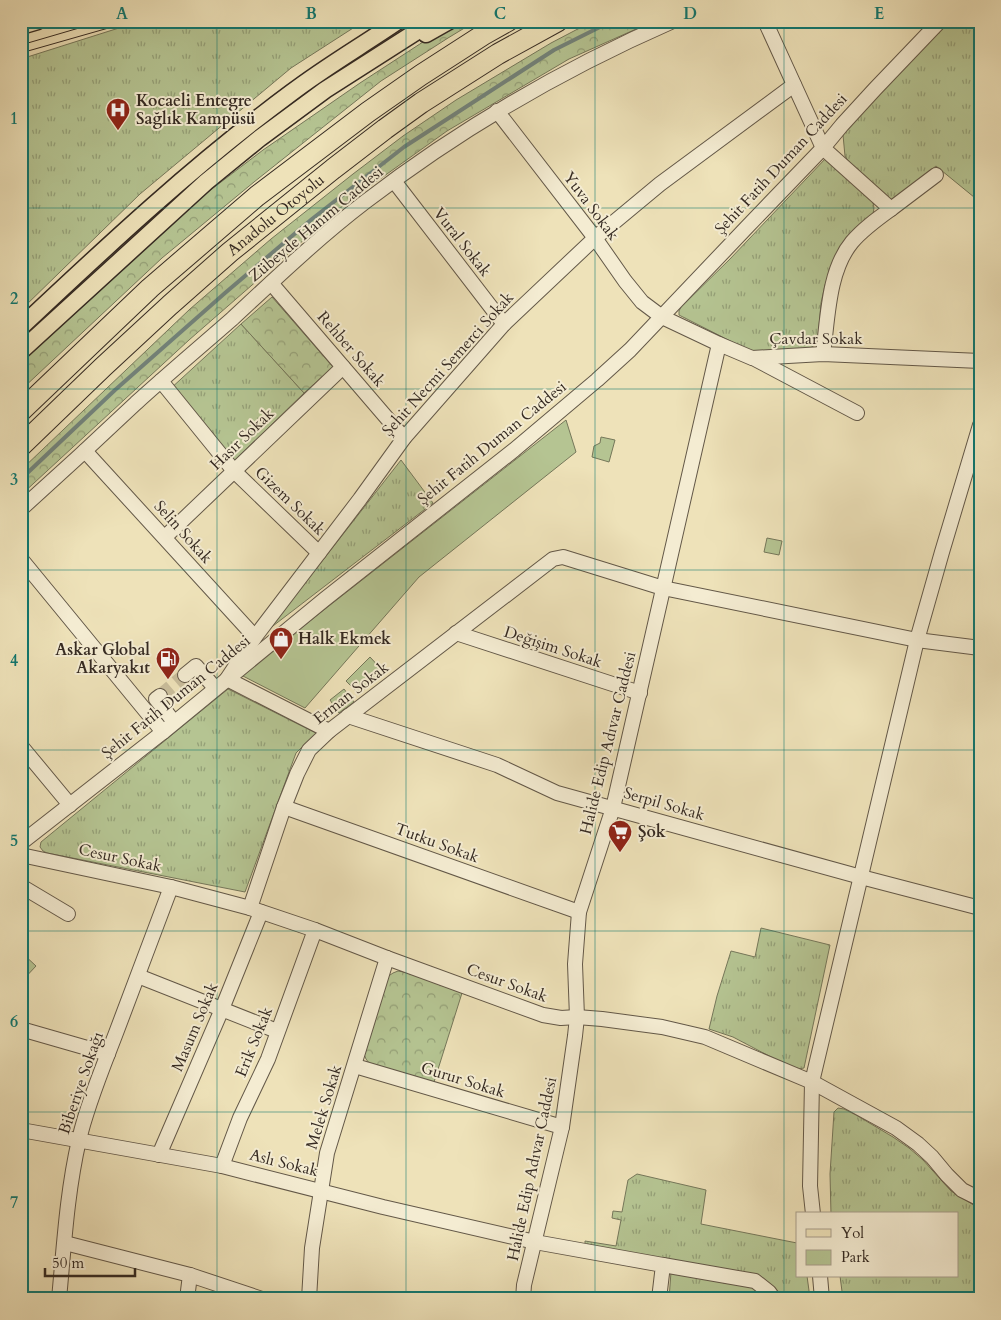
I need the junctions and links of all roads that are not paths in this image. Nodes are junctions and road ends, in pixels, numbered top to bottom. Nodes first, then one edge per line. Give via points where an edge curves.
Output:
1 (38, 21) edge
2 (398, 21) edge
3 (433, 21) edge
4 (449, 21) edge
5 (508, 21) edge
6 (558, 21) edge
7 (673, 21) edge
8 (765, 21) edge
9 (940, 21) edge
10 (21, 26) edge
11 (794, 85) junction
12 (325, 90) junction
13 (497, 111) junction
14 (823, 148) junction
15 (936, 175) dead end
16 (394, 181) junction
17 (891, 209) junction
18 (595, 238) junction
19 (270, 283) junction
20 (662, 317) junction
21 (504, 324) junction
22 (21, 327) edge
23 (719, 344) junction
24 (21, 352) edge
25 (823, 354) junction
26 (752, 358) junction
27 (980, 361) edge
28 (343, 367) junction
29 (161, 381) junction
30 (21, 411) edge
31 (857, 413) dead end
32 (980, 425) edge
33 (404, 438) junction
34 (21, 446) edge
35 (977, 447) edge
36 (85, 451) junction
37 (234, 471) junction
38 (21, 509) edge
39 (165, 537) junction
40 (319, 553) junction
41 (21, 559) edge
42 (663, 588) junction
43 (456, 634) junction
44 (255, 636) junction
45 (917, 640) junction
46 (980, 648) edge
47 (185, 676) tunnel mouth
48 (226, 679) junction
49 (215, 688) junction
50 (640, 693) junction
51 (160, 696) dead end
52 (348, 716) junction
53 (174, 722) junction
54 (329, 731) junction
55 (163, 732) junction
56 (21, 746) edge
57 (70, 805) junction
58 (284, 807) junction
59 (613, 808) junction
60 (21, 843) edge
61 (21, 855) edge
62 (861, 877) junction
63 (21, 886) edge
64 (171, 887) junction
65 (980, 908) edge
66 (256, 910) junction
67 (579, 912) junction
68 (68, 914) dead end
69 (315, 930) junction
70 (387, 958) junction
71 (138, 976) junction
72 (222, 1009) junction
73 (576, 1017) junction
74 (21, 1029) edge
75 (278, 1032) junction
76 (108, 1054) junction
77 (355, 1066) junction
78 (812, 1082) junction
79 (562, 1127) junction
80 (21, 1130) edge
81 (79, 1140) junction
82 (159, 1155) junction
83 (222, 1166) junction
84 (321, 1190) junction
85 (980, 1199) edge
86 (813, 1212) edge
87 (535, 1242) junction
88 (65, 1243) junction
89 (663, 1265) junction
90 (190, 1275) junction
91 (820, 1278) edge
92 (820, 1296) edge
93 (59, 1299) edge
94 (187, 1299) edge
95 (262, 1299) edge
96 (309, 1299) edge
97 (522, 1299) edge
98 (659, 1299) edge
99 (774, 1299) edge

1 - 10 main road
2 - 22 main road via 292,92 223,146
3 - 12 main road
4 - 12 main road
5 - 30 highway, Anadolu Otoyolu via 421,74 257,196 150,288
6 - 34 highway, Anadolu Otoyolu via 421,103 340,163 230,252
7 - 13 street, Zübeyde Hanım Caddesi via 571,70
8 - 11 street
9 - 14 street, Şehit Fatih Duman Caddesi
11 - 14 street
11 - 18 street, Şehit Necmi Semerci Sokak via 660,184
12 - 24 main road via 206,182
13 - 16 street, Zübeyde Hanım Caddesi
13 - 18 street, Yuva Sokak
14 - 17 street
14 - 20 street, Şehit Fatih Duman Caddesi
15 - 17 street
16 - 19 street, Zübeyde Hanım Caddesi
16 - 21 street, Vural Sokak
17 - 25 street via 852,242 840,260 833,280
18 - 20 street, Yuva Sokak via 625,282 642,302
18 - 21 street, Şehit Necmi Semerci Sokak
19 - 28 street, Rehber Sokak
19 - 29 street, Zübeyde Hanım Caddesi
20 - 23 street, Çavdar Sokak
20 - 48 street, Şehit Fatih Duman Caddesi via 597,380 514,450
21 - 33 street, Şehit Necmi Semerci Sokak
23 - 26 street, Çavdar Sokak
23 - 42 street, Halide Edip Adıvar Caddesi
25 - 26 street, Çavdar Sokak
25 - 27 street, Çavdar Sokak
26 - 31 street
28 - 33 street, Rehber Sokak
28 - 37 street, Hasır Sokak
29 - 36 street, Zübeyde Hanım Caddesi
29 - 37 street, Gizem Sokak
32 - 35 street
33 - 40 street, Şehit Necmi Semerci Sokak
35 - 45 street
36 - 38 street, Zübeyde Hanım Caddesi
36 - 39 street, Selin Sokak
37 - 39 street, Hasır Sokak
37 - 40 street, Gizem Sokak
39 - 44 street, Selin Sokak
40 - 44 street, Şehit Necmi Semerci Sokak
41 - 55 street
42 - 43 street, Erman Sokak via 563,557 553,559
42 - 45 street, Erman Sokak
42 - 50 street, Halide Edip Adıvar Caddesi
43 - 50 street, Değişim Sokak
43 - 52 street, Erman Sokak
44 - 48 street, Şehit Necmi Semerci Sokak
45 - 46 street, Erman Sokak
45 - 62 street
47 - 49 street via 196,666
48 - 49 street, Şehit Fatih Duman Caddesi
48 - 54 street
49 - 53 street, Şehit Fatih Duman Caddesi
50 - 59 street, Halide Edip Adıvar Caddesi
51 - 53 street via 156,699
52 - 54 street, Erman Sokak
52 - 59 street, Serpil Sokak via 497,765 557,793
53 - 55 street, Şehit Fatih Duman Caddesi
54 - 58 street, Erman Sokak via 309,750
55 - 57 street, Şehit Fatih Duman Caddesi
56 - 57 street
57 - 60 street, Şehit Fatih Duman Caddesi
58 - 66 street, Erman Sokak
58 - 67 street, Tutku Sokak
59 - 62 street, Serpil Sokak
59 - 67 street, Halide Edip Adıvar Caddesi
61 - 64 street, Cesur Sokak
62 - 65 street, Serpil Sokak
62 - 78 street
63 - 68 street
64 - 66 street, Cesur Sokak
64 - 71 street, Biberiye Sokağı
66 - 69 street, Cesur Sokak
66 - 72 street, Masum Sokak
67 - 73 street, Halide Edip Adıvar Caddesi via 575,964
69 - 70 street, Cesur Sokak
69 - 75 street, Erik Sokak
70 - 73 street, Cesur Sokak via 543,1015
70 - 77 street, Melek Sokak
71 - 72 street
71 - 76 street, Biberiye Sokağı
72 - 75 street
72 - 82 street, Masum Sokak
73 - 78 street, Cesur Sokak via 662,1026 705,1037
73 - 79 street, Halide Edip Adıvar Caddesi
74 - 76 street
75 - 83 street, Erik Sokak
76 - 81 street, Biberiye Sokağı
77 - 79 street, Gurur Sokak
77 - 84 street, Melek Sokak via 327,1153
78 - 85 street, Cesur Sokak via 896,1128 932,1157 962,1190
78 - 86 street via 810,1186
79 - 87 street, Halide Edip Adıvar Caddesi
80 - 81 street, Aslı Sokak
81 - 82 street, Aslı Sokak
81 - 88 street, Biberiye Sokağı
82 - 83 street, Aslı Sokak
83 - 84 street, Aslı Sokak
84 - 87 street, Aslı Sokak
84 - 96 street, Melek Sokak via 312,1248
87 - 89 street, Aslı Sokak
87 - 97 street, Halide Edip Adıvar Caddesi
88 - 90 street
88 - 93 street, Biberiye Sokağı
89 - 98 street
89 - 99 street, Aslı Sokak via 755,1281
90 - 94 street
90 - 95 street
91 - 92 street

